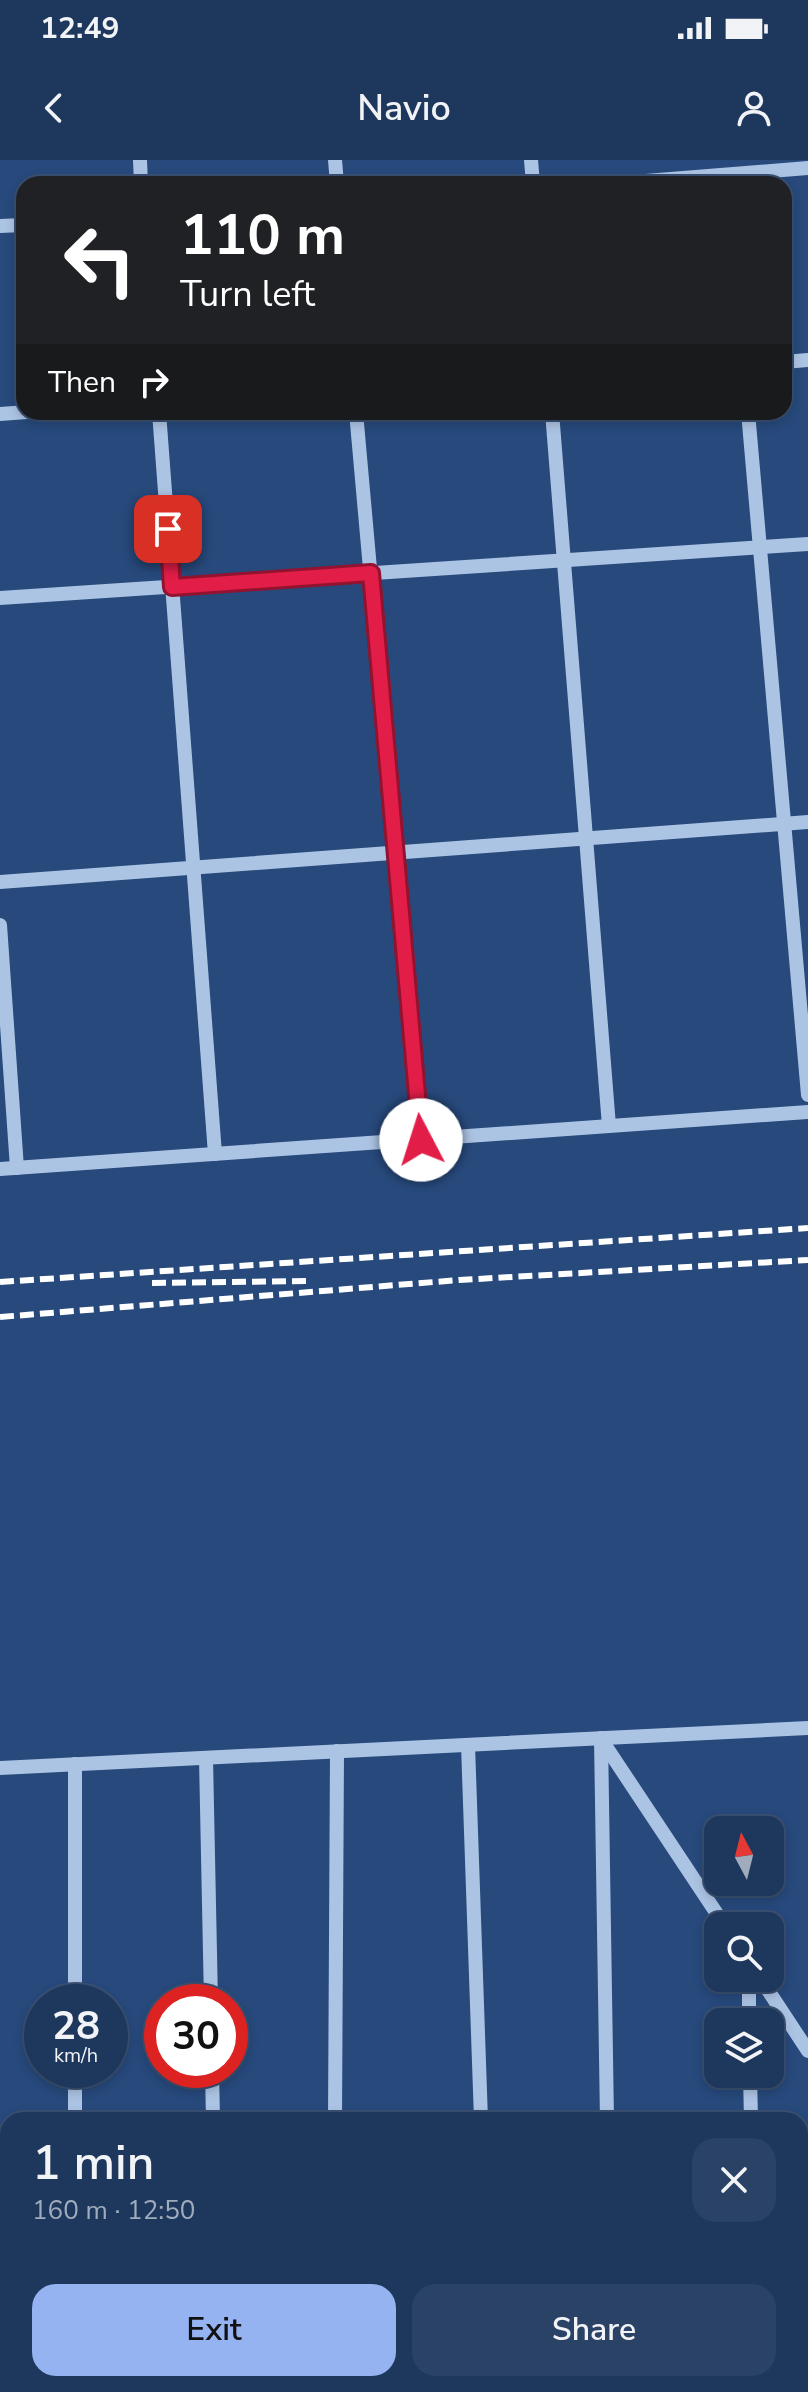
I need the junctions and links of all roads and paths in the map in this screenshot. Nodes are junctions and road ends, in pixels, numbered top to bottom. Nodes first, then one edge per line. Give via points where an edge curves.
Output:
1 (808, 168) edge
2 (755, 176) edge
3 (160, 420) edge
4 (357, 420) edge
5 (553, 420) edge
6 (749, 420) edge
7 (808, 544) edge
8 (760, 547) junction
9 (564, 560) junction
10 (371, 573) junction
11 (172, 587) junction
12 (0, 598) edge
13 (808, 822) edge
14 (784, 823) junction
15 (586, 837) junction
16 (395, 852) junction
17 (193, 867) junction
18 (0, 882) edge
19 (0, 925) edge
20 (808, 1095) edge
21 (808, 1112) edge
22 (609, 1126) junction
23 (421, 1140) junction
24 (215, 1154) junction
25 (17, 1168) junction
26 (0, 1169) edge
27 (808, 1728) edge
28 (601, 1738) junction
29 (468, 1745) junction
30 (337, 1751) junction
31 (206, 1758) junction
32 (75, 1764) junction
33 (0, 1768) edge
34 (716, 1912) edge
35 (75, 1984) edge
36 (211, 1984) edge
37 (769, 1992) edge
38 (808, 2051) edge
39 (75, 2088) edge
40 (212, 2088) edge
41 (750, 2088) edge
42 (75, 2112) edge
43 (213, 2112) edge
44 (335, 2112) edge
45 (481, 2112) edge
46 (607, 2112) edge
47 (751, 2112) edge

1 - 2 street
3 - 11 street
4 - 10 street
5 - 9 street
6 - 8 street
7 - 8 street
8 - 9 street
8 - 14 street
9 - 10 street
9 - 15 street
10 - 11 street
10 - 16 street
11 - 12 street
11 - 17 street
13 - 14 street
14 - 15 street
14 - 20 street
15 - 16 street
15 - 22 street
16 - 17 street
16 - 23 street
17 - 18 street
17 - 24 street
19 - 25 street
21 - 22 street
22 - 23 street
23 - 24 street
24 - 25 street
25 - 26 street
27 - 28 street
28 - 29 street
28 - 34 street
28 - 46 street
29 - 30 street
29 - 45 street
30 - 31 street
30 - 44 street
31 - 32 street
31 - 36 street
32 - 33 street
32 - 35 street
37 - 38 street
39 - 42 street
40 - 43 street
41 - 47 street

